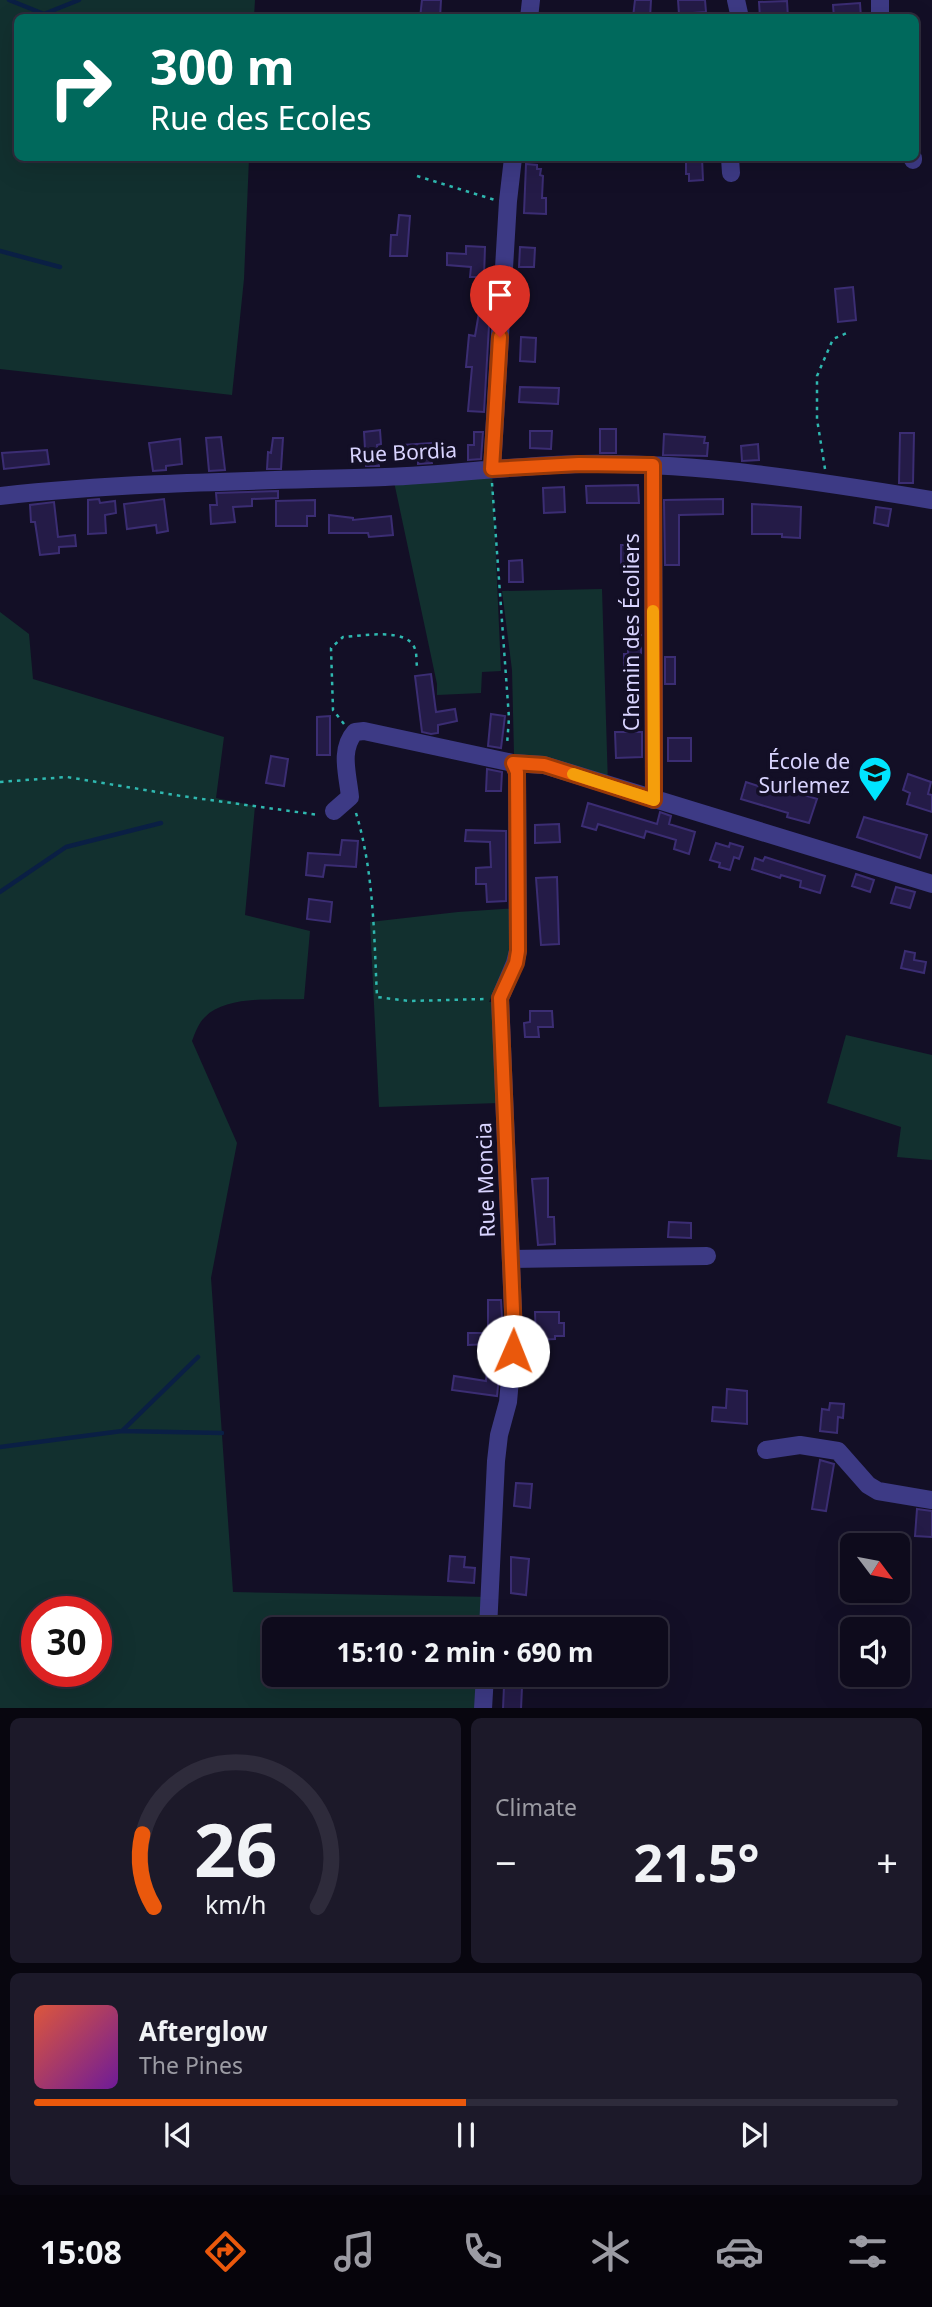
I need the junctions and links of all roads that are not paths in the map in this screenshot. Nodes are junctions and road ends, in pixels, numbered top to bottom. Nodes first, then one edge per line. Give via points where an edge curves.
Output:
1 (513, 161) edge
2 (653, 465) junction
3 (492, 469) junction
4 (0, 496) edge
5 (932, 500) edge
6 (512, 763) junction
7 (654, 800) junction
8 (334, 811) road end
9 (932, 884) edge
10 (707, 1255) dead end
11 (511, 1259) junction
12 (766, 1450) dead end
13 (932, 1500) edge
14 (489, 1617) edge
15 (484, 1687) edge
16 (483, 1708) edge

1 - 3 street
2 - 3 street, Rue Bordia
2 - 5 street, Rue Bordia via 827,483
2 - 7 street, Chemin des Écoliers
3 - 4 street, Rue Bordia
6 - 7 street via 544,765
6 - 8 street via 355,732 345,749 350,797
6 - 11 street, Rue Moncia via 517,772 519,933 516,963 500,998
7 - 9 street
10 - 11 street
11 - 14 street, Rue Moncia via 514,1335 508,1402 496,1461
12 - 13 street via 800,1445 838,1451 878,1491
15 - 16 street

